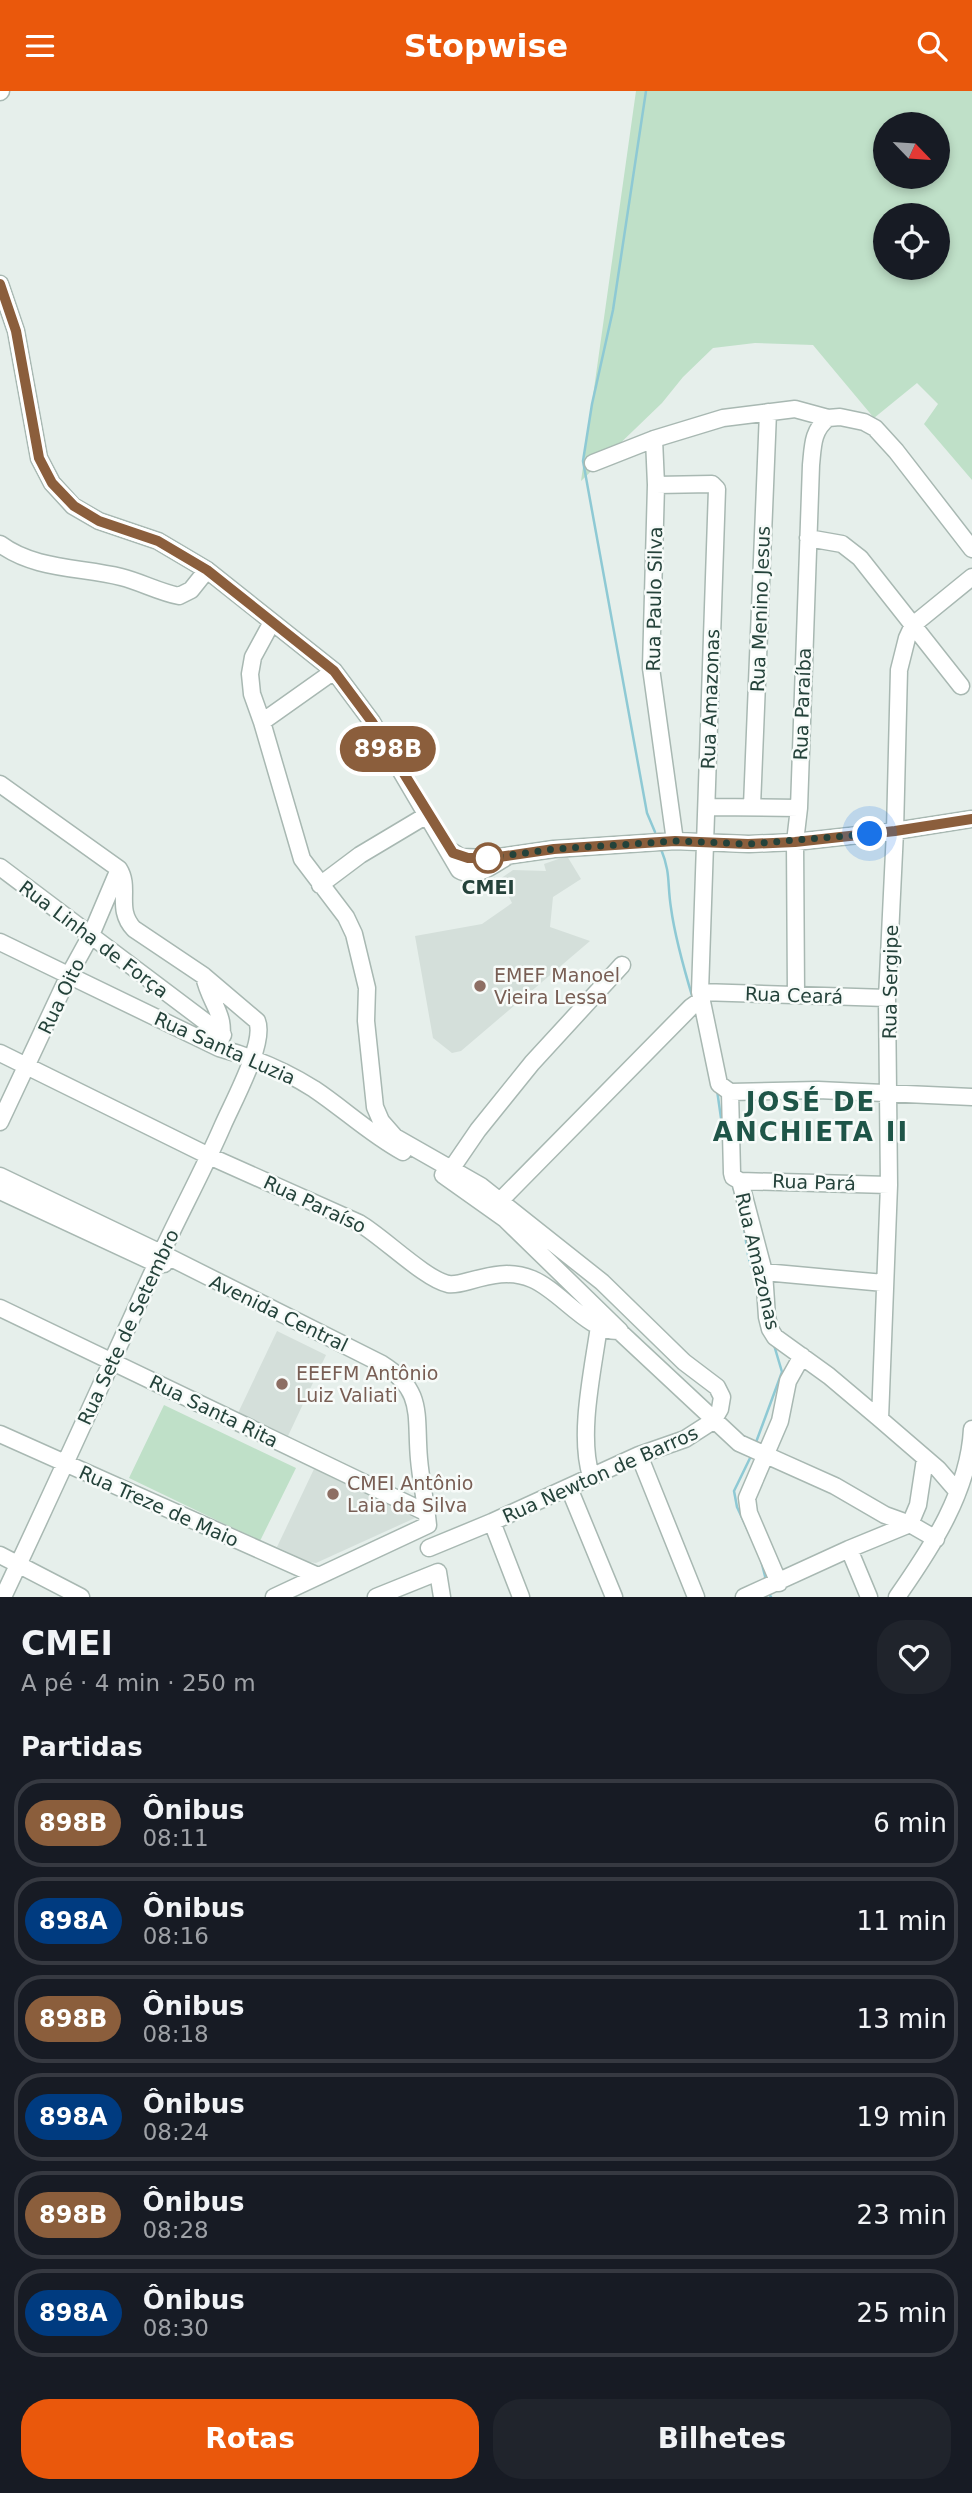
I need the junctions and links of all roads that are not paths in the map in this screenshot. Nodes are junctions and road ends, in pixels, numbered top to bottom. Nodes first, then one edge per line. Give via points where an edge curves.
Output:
1 (0, 284) edge
2 (768, 412) junction
3 (828, 418) junction
4 (654, 439) junction
5 (593, 463) dead end
6 (656, 485) junction
7 (808, 538) junction
8 (0, 544) edge
9 (972, 549) edge
10 (207, 570) junction
11 (972, 576) edge
12 (272, 622) junction
13 (913, 625) junction
14 (334, 671) junction
15 (961, 686) dead end
16 (262, 722) junction
17 (0, 784) edge
18 (752, 806) junction
19 (707, 807) junction
20 (799, 808) junction
21 (427, 815) junction
22 (972, 819) edge
23 (895, 831) junction
24 (675, 841) junction
25 (795, 842) junction
26 (706, 843) junction
27 (0, 867) edge
28 (119, 869) junction
29 (320, 885) junction
30 (91, 935) junction
31 (0, 942) edge
32 (622, 965) dead end
33 (69, 975) junction
34 (204, 976) junction
35 (796, 995) junction
36 (887, 998) junction
37 (698, 1000) junction
38 (221, 1041) junction
39 (0, 1053) edge
40 (252, 1058) junction
41 (28, 1066) junction
42 (730, 1092) junction
43 (889, 1093) junction
44 (972, 1097) edge
45 (0, 1122) edge
46 (209, 1156) junction
47 (445, 1170) junction
48 (0, 1176) edge
49 (740, 1181) junction
50 (889, 1185) junction
51 (0, 1191) edge
52 (496, 1204) junction
53 (159, 1258) junction
54 (764, 1272) junction
55 (884, 1283) junction
56 (0, 1308) edge
57 (637, 1317) junction
58 (599, 1326) junction
59 (619, 1331) junction
60 (781, 1342) junction
61 (802, 1356) junction
62 (113, 1363) junction
63 (788, 1381) junction
64 (880, 1419) junction
65 (713, 1421) junction
66 (972, 1429) edge
67 (0, 1434) edge
68 (757, 1452) junction
69 (639, 1455) junction
70 (925, 1459) junction
71 (63, 1463) junction
72 (591, 1476) junction
73 (569, 1488) junction
74 (957, 1491) junction
75 (428, 1519) junction
76 (492, 1523) junction
77 (910, 1524) junction
78 (936, 1539) junction
79 (429, 1548) dead end
80 (849, 1549) junction
81 (0, 1555) edge
82 (18, 1564) junction
83 (318, 1576) junction
84 (779, 1583) junction
85 (3, 1597) edge
86 (82, 1597) edge
87 (274, 1597) edge
88 (376, 1597) edge
89 (442, 1597) edge
90 (520, 1597) edge
91 (614, 1597) edge
92 (696, 1597) edge
93 (744, 1597) edge
94 (869, 1597) edge
95 (897, 1597) edge

1 - 10 street via 16,331 39,458 52,483 74,506 99,521 158,541
2 - 3 street via 795,409
2 - 4 street via 723,418
2 - 18 street, Rua Menino Jesus
3 - 7 street, Rua Paraíba via 814,436
3 - 9 street via 864,422 875,428
4 - 5 street
4 - 6 street, Rua Paulo Silva
6 - 19 street, Rua Amazonas via 712,484 717,489
6 - 24 street, Rua Paulo Silva via 651,668
7 - 13 street via 850,549
7 - 20 street, Rua Paraíba
8 - 10 street via 51,566 134,580 179,596 191,590
10 - 12 street
11 - 13 street
12 - 14 street
12 - 16 street via 253,657 250,674 251,694
13 - 15 street
13 - 23 street, Rua Sergipe via 899,670
14 - 16 street
14 - 21 street via 372,722
16 - 29 street via 296,844
17 - 28 street
18 - 19 street
18 - 20 street
19 - 26 street, Rua Amazonas
20 - 25 street, Rua Paraíba
21 - 24 street via 465,873 477,873 508,856
21 - 29 street
22 - 23 street
23 - 25 street
23 - 36 street, Rua Sergipe
24 - 26 street
25 - 26 street
25 - 35 street, Rua Paraíba
26 - 37 street, Rua Amazonas
27 - 30 street, Rua Linha de Força
28 - 30 street, Rua Oito
28 - 34 street via 127,921
29 - 47 street via 346,917 357,943 367,988 375,1107 381,1121 395,1137
30 - 33 street, Rua Oito
30 - 38 street, Rua Linha de Força
31 - 33 street, Rua Santa Luzia
32 - 47 street via 532,1063
33 - 38 street, Rua Santa Luzia
33 - 41 street, Rua Oito
34 - 38 street via 223,1022
34 - 40 street, Rua Sete de Setembro via 257,1021 260,1031
35 - 36 street, Rua Ceará
35 - 37 street, Rua Ceará
36 - 43 street, Rua Sergipe
37 - 42 street, Rua Amazonas via 719,1084
37 - 52 street
38 - 40 street, Rua Santa Luzia
39 - 41 street, Rua Paraíso
40 - 46 street, Rua Sete de Setembro
40 - 47 street, Rua Santa Luzia via 316,1090 378,1138
41 - 45 street, Rua Oito
41 - 46 street, Rua Paraíso
42 - 43 street
42 - 49 street, Rua Amazonas via 732,1173
43 - 44 street
43 - 50 street, Rua Sergipe
46 - 53 street, Rua Sete de Setembro
46 - 58 street, Rua Paraíso via 359,1223 444,1283 453,1285 502,1273 531,1279
47 - 52 street
48 - 53 street, Avenida Central
49 - 50 street, Rua Pará
49 - 54 street, Rua Amazonas
50 - 55 street, Rua Sergipe
51 - 53 street, Avenida Central
52 - 57 street via 602,1282
52 - 59 street
53 - 62 street, Rua Sete de Setembro
53 - 75 street, Avenida Central via 188,1267 382,1364 404,1381 415,1399
54 - 55 street
54 - 60 street, Rua Amazonas via 770,1329
55 - 64 street, Rua Sergipe
56 - 62 street, Rua Santa Rita
57 - 59 street
57 - 65 street, Rua Newton de Barros via 717,1387 722,1404
58 - 59 street, Rua Paraíso
58 - 72 street via 586,1436
59 - 65 street, Rua Paraíso
60 - 61 street, Rua Amazonas
60 - 63 street
61 - 63 street
61 - 64 street, Rua Amazonas
62 - 71 street, Rua Sete de Setembro
62 - 75 street, Rua Santa Rita
63 - 68 street via 780,1421
64 - 70 street, Rua Amazonas
65 - 68 street, Rua Paraíso
65 - 69 street, Rua Newton de Barros via 685,1439
66 - 74 street via 971,1451
67 - 71 street, Rua Treze de Maio
68 - 77 street, Rua Paraíso
68 - 84 street via 747,1506
69 - 72 street, Rua Newton de Barros
69 - 92 street
70 - 74 street, Rua Amazonas
70 - 77 street via 918,1505
71 - 82 street, Rua Sete de Setembro
71 - 83 street, Rua Treze de Maio
72 - 73 street, Rua Newton de Barros
73 - 76 street, Rua Newton de Barros
73 - 91 street
74 - 78 street
75 - 83 street
76 - 79 street, Rua Newton de Barros
76 - 90 street
77 - 78 street, Rua Paraíso
77 - 80 street
78 - 95 street
80 - 84 street
80 - 94 street
81 - 82 street
82 - 85 street, Rua Sete de Setembro
82 - 86 street
83 - 87 street
84 - 93 street
88 - 89 street via 438,1572

